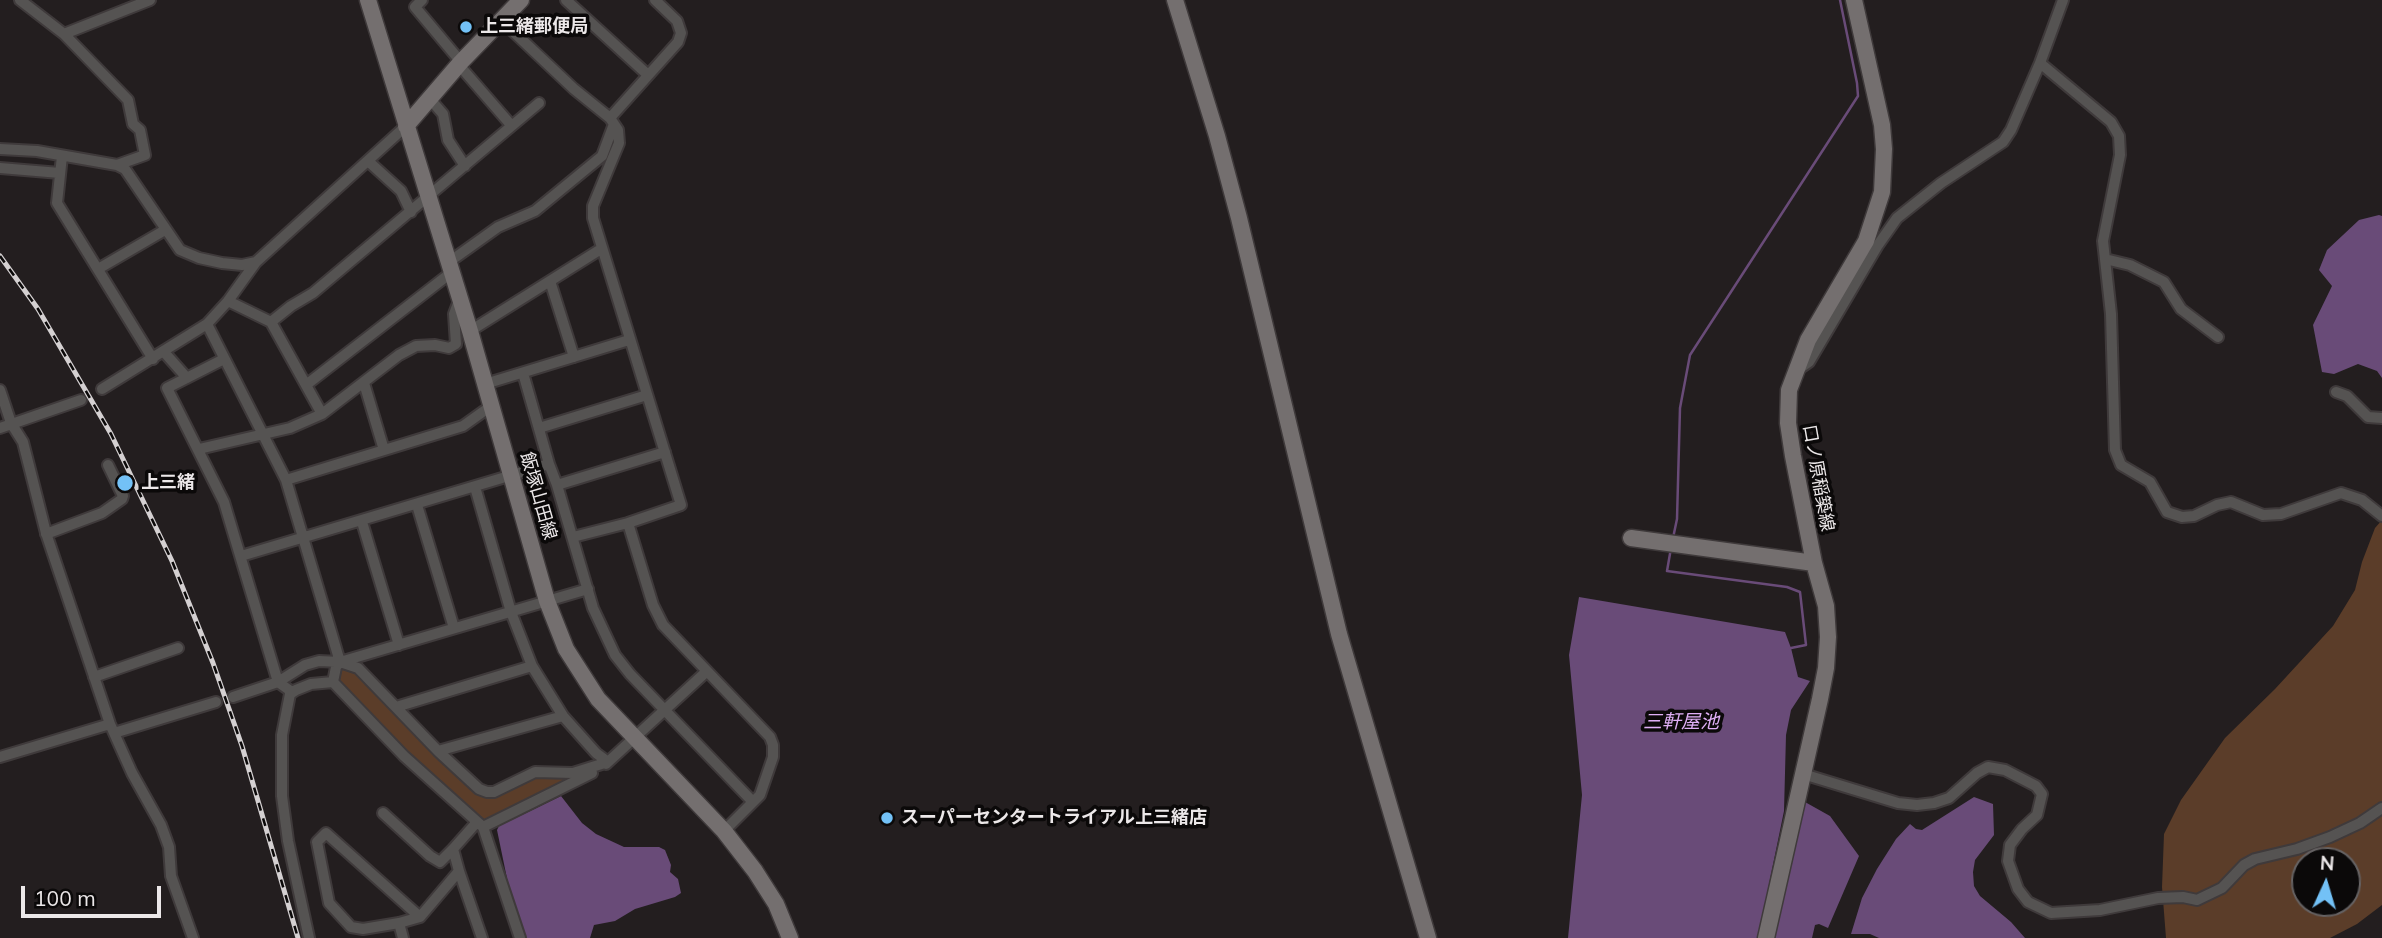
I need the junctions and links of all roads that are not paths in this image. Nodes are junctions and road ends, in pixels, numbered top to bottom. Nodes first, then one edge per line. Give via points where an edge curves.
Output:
1 (20, 0) edge
2 (150, 0) edge
3 (368, 0) edge
4 (521, 0) edge
5 (566, 0) edge
6 (655, 0) edge
7 (1175, 0) edge
8 (1854, 0) edge
9 (2063, 0) edge
10 (415, 2) edge
11 (502, 21) junction
12 (64, 34) junction
13 (460, 63) junction
14 (2040, 63) junction
15 (648, 75) junction
16 (429, 99) junction
17 (539, 103) dead end
18 (612, 121) junction
19 (511, 125) junction
20 (406, 126) junction
21 (0, 149) edge
22 (62, 156) junction
23 (368, 161) junction
24 (117, 164) junction
25 (465, 166) junction
26 (0, 168) edge
27 (60, 173) junction
28 (429, 197) junction
29 (411, 212) junction
30 (165, 230) junction
31 (601, 249) junction
32 (2105, 259) junction
33 (256, 262) junction
34 (450, 267) junction
35 (98, 269) junction
36 (550, 281) junction
37 (460, 298) junction
38 (228, 301) junction
39 (271, 322) junction
40 (207, 324) junction
41 (470, 331) junction
42 (2218, 337) dead end
43 (629, 340) junction
44 (163, 352) junction
45 (574, 357) junction
46 (153, 359) junction
47 (224, 359) junction
48 (1794, 372) junction
49 (523, 373) junction
50 (187, 378) junction
51 (364, 383) junction
52 (485, 384) junction
53 (306, 385) junction
54 (102, 389) dead end
55 (0, 390) edge
56 (2336, 392) dead end
57 (647, 395) junction
58 (81, 400) dead end
59 (491, 406) junction
60 (322, 414) junction
61 (2382, 418) edge
62 (11, 423) junction
63 (0, 428) edge
64 (539, 428) junction
65 (262, 435) junction
66 (199, 449) junction
67 (384, 450) junction
68 (665, 452) junction
69 (549, 464) junction
70 (108, 465) dead end
71 (512, 475) junction
72 (286, 480) junction
73 (557, 485) junction
74 (475, 487) junction
75 (417, 505) junction
76 (2382, 516) edge
77 (362, 522) junction
78 (628, 523) junction
79 (46, 534) junction
80 (573, 537) junction
81 (1631, 538) dead end
82 (303, 539) junction
83 (241, 556) junction
84 (1814, 564) junction
85 (588, 590) junction
86 (547, 601) junction
87 (511, 612) junction
88 (454, 628) junction
89 (399, 645) junction
90 (178, 648) dead end
91 (341, 662) junction
92 (532, 666) junction
93 (706, 672) junction
94 (94, 677) junction
95 (278, 682) junction
96 (333, 682) junction
97 (292, 692) junction
98 (233, 697) dead end
99 (216, 702) dead end
100 (396, 706) junction
101 (664, 710) junction
102 (563, 716) junction
103 (112, 728) junction
104 (634, 739) junction
105 (438, 751) junction
106 (0, 757) edge
107 (608, 762) junction
108 (1803, 774) junction
109 (753, 802) junction
110 (2382, 808) edge
111 (383, 813) dead end
112 (480, 825) junction
113 (724, 831) junction
114 (453, 849) junction
115 (459, 871) junction
116 (420, 917) junction
117 (399, 923) junction
118 (193, 938) edge
119 (309, 938) edge
120 (403, 938) edge
121 (482, 938) edge
122 (520, 938) edge
123 (790, 938) edge
124 (1428, 938) edge
125 (1766, 938) edge

1 - 12 street
2 - 12 street
3 - 20 main road, 飯塚山田線
4 - 11 main road
5 - 15 street
6 - 15 street via 677,21 681,33
7 - 124 main road via 1239,218 1339,634
8 - 48 main road, 口ノ原稲築線 via 1882,125 1882,192 1866,241
9 - 14 street
10 - 13 street
11 - 13 main road
11 - 18 street
12 - 24 street via 128,100 145,155
13 - 16 main road
13 - 19 street
14 - 32 street via 2102,113 2119,136
14 - 48 street via 2003,142 1897,218 1809,362
15 - 18 street
16 - 20 main road
16 - 25 street via 443,114 448,140
17 - 19 street
18 - 31 street via 619,143 593,206
18 - 34 street via 602,156 535,211 498,227
19 - 25 street
20 - 23 street
20 - 28 main road, 飯塚山田線
21 - 22 street
22 - 24 street
22 - 27 street
23 - 29 street via 401,191
23 - 33 street
24 - 30 street via 125,169
25 - 28 street
26 - 27 street
27 - 35 street via 57,203
28 - 29 street
28 - 34 main road, 飯塚山田線
29 - 39 street
30 - 33 street via 180,250 199,258 242,265
30 - 35 street
31 - 36 street
31 - 43 street
32 - 42 street via 2164,282 2181,309
32 - 76 street via 2117,458 2150,482 2167,512 2194,516 2231,502 2263,514 2281,514 2341,493 2362,500
33 - 38 street
34 - 37 main road, 飯塚山田線
34 - 53 street
35 - 46 street
36 - 41 street
36 - 45 street
37 - 41 main road, 飯塚山田線
37 - 51 street via 454,314 456,344 449,348 416,346
38 - 39 street
38 - 40 street
39 - 53 street
40 - 44 street
40 - 47 street
41 - 52 main road, 飯塚山田線
43 - 45 street
43 - 57 street
44 - 46 street
44 - 50 street
45 - 49 street
46 - 54 street
47 - 50 street
47 - 65 street
48 - 84 main road, 口ノ原稲築線 via 1788,423
49 - 52 street
49 - 64 street
50 - 66 street via 167,388
51 - 60 street
51 - 67 street
52 - 59 main road, 飯塚山田線
53 - 60 street
55 - 62 street
56 - 61 street via 2347,396 2368,417
57 - 64 street
57 - 68 street
58 - 62 street
59 - 67 street via 463,426
59 - 71 main road, 飯塚山田線
60 - 65 street
62 - 63 street
62 - 79 street via 23,442
64 - 69 street
65 - 66 street
65 - 72 street
66 - 83 street via 224,502
67 - 72 street
68 - 73 street
68 - 78 street via 681,505
69 - 71 street
69 - 73 street
70 - 79 street via 122,499 102,513
71 - 74 street
71 - 86 main road, 飯塚山田線
72 - 82 street
73 - 80 street
74 - 75 street
74 - 87 street
75 - 77 street
75 - 88 street
77 - 82 street
77 - 89 street
78 - 80 street
78 - 93 street via 663,625
79 - 94 street
80 - 85 street
81 - 84 main road
82 - 83 street
82 - 91 street
83 - 95 street
84 - 108 main road, 口ノ原稲築線 via 1826,606 1828,637 1826,668
85 - 86 street
85 - 101 street via 615,655
86 - 87 street
86 - 104 main road, 飯塚山田線 via 579,672
87 - 88 street
87 - 92 street
88 - 89 street
89 - 91 street
90 - 94 street
91 - 95 street via 305,665
91 - 96 street
91 - 100 street via 358,668
92 - 100 street
92 - 102 street
93 - 101 street
93 - 109 street via 773,745 760,795
94 - 103 street
95 - 97 street
95 - 98 street
96 - 97 street
96 - 112 street via 404,756
97 - 119 street via 282,735 282,796
99 - 103 street
100 - 105 street
101 - 104 street
101 - 109 street
102 - 105 street
102 - 107 street
103 - 106 street
103 - 118 street via 161,825 169,847 171,876
104 - 107 street
104 - 113 main road, 飯塚山田線
105 - 107 street via 487,792 535,772 573,773
107 - 112 street via 592,774
108 - 110 street via 1917,805 1949,798 1988,767 2036,786 2042,794 2037,815 2010,845 2008,861 2028,902 2051,913 2100,910 2158,898 2197,900 2222,888 2244,865 2330,837
108 - 125 main road, 口ノ原稲築線
109 - 113 street
111 - 114 street via 440,862
112 - 114 street
112 - 122 street
113 - 123 main road, 飯塚山田線 via 776,904
114 - 115 street
115 - 116 street
115 - 121 street
116 - 117 street
116 - 117 street via 326,833 317,842 330,903 351,927
117 - 120 street

